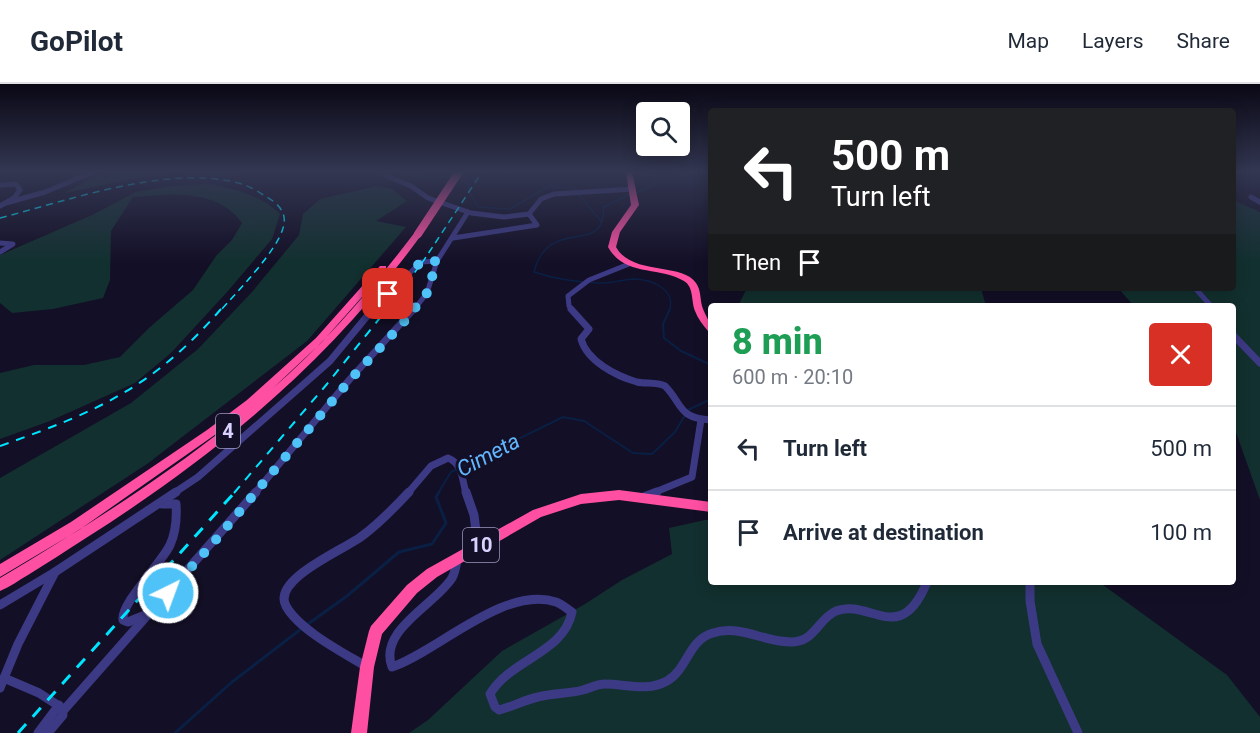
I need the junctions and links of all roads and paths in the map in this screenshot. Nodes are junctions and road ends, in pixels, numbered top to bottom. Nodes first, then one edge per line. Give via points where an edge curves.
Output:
1 (433, 202) edge
2 (437, 202) edge
3 (440, 202) edge
4 (538, 202) edge
5 (635, 202) edge
6 (6, 203) edge
7 (0, 206) edge
8 (468, 212) junction
9 (529, 214) junction
10 (414, 234) junction
11 (453, 238) junction
12 (0, 243) edge
13 (0, 252) edge
14 (437, 261) junction
15 (629, 264) junction
16 (1198, 291) edge
17 (1208, 303) edge
18 (708, 324) edge
19 (1236, 337) edge
20 (1260, 363) edge
21 (701, 420) junction
22 (708, 420) edge
23 (644, 497) junction
24 (154, 507) junction
25 (708, 507) edge
26 (477, 547) junction
27 (458, 560) junction
28 (0, 572) edge
29 (55, 572) junction
30 (0, 585) edge
31 (926, 585) edge
32 (1030, 585) edge
33 (0, 605) edge
34 (150, 612) junction
35 (367, 667) junction
36 (4, 678) junction
37 (0, 688) edge
38 (61, 708) junction
39 (38, 733) edge
40 (48, 733) edge
41 (359, 733) edge
42 (1078, 733) edge

1 - 10 highway, 4
2 - 10 highway, 4, bridge
3 - 8 street
4 - 9 street
5 - 15 highway via 613,240 618,256
6 - 7 street
8 - 9 street via 504,217
8 - 11 street
9 - 11 street via 537,225
10 - 28 highway, 4 via 344,313 251,403 75,526
10 - 30 highway, 4 via 334,336 264,401 158,482
11 - 14 street
12 - 13 street via 13,244
14 - 24 street via 421,262 372,310 330,361 280,407 198,477
14 - 34 street via 427,293 403,323
15 - 18 highway via 674,273 691,282 698,308
15 - 21 street via 587,282 568,296 566,302 589,329 580,339 581,347 588,356 620,375 665,387 681,408
16 - 17 street
19 - 20 street
21 - 22 street
21 - 23 street via 692,477
23 - 25 highway, 10
23 - 26 highway, 10 via 581,499 537,513
24 - 29 street
24 - 34 street via 167,502 176,504 177,526 171,543 126,604 122,616 128,622
26 - 27 highway, 10
26 - 35 street via 474,515 462,471 453,460 442,459 429,467 376,526 347,548 298,574 282,597 283,603 308,629
27 - 31 street via 452,579 397,635 388,654 392,667 410,661 492,612 524,602 556,602 572,612 572,623 563,635 493,686 490,694 499,710 532,698 597,685 630,688 667,681 678,674 692,645 710,633 750,631 790,642 805,640 822,627 831,612 845,609 881,619 896,617 920,600
27 - 35 highway, 10 via 412,589 376,631
29 - 33 street
29 - 36 street
32 - 42 street via 1037,644
34 - 38 street
35 - 41 highway, 10
36 - 37 street
36 - 38 street via 39,693
38 - 39 street
38 - 40 street via 63,715

